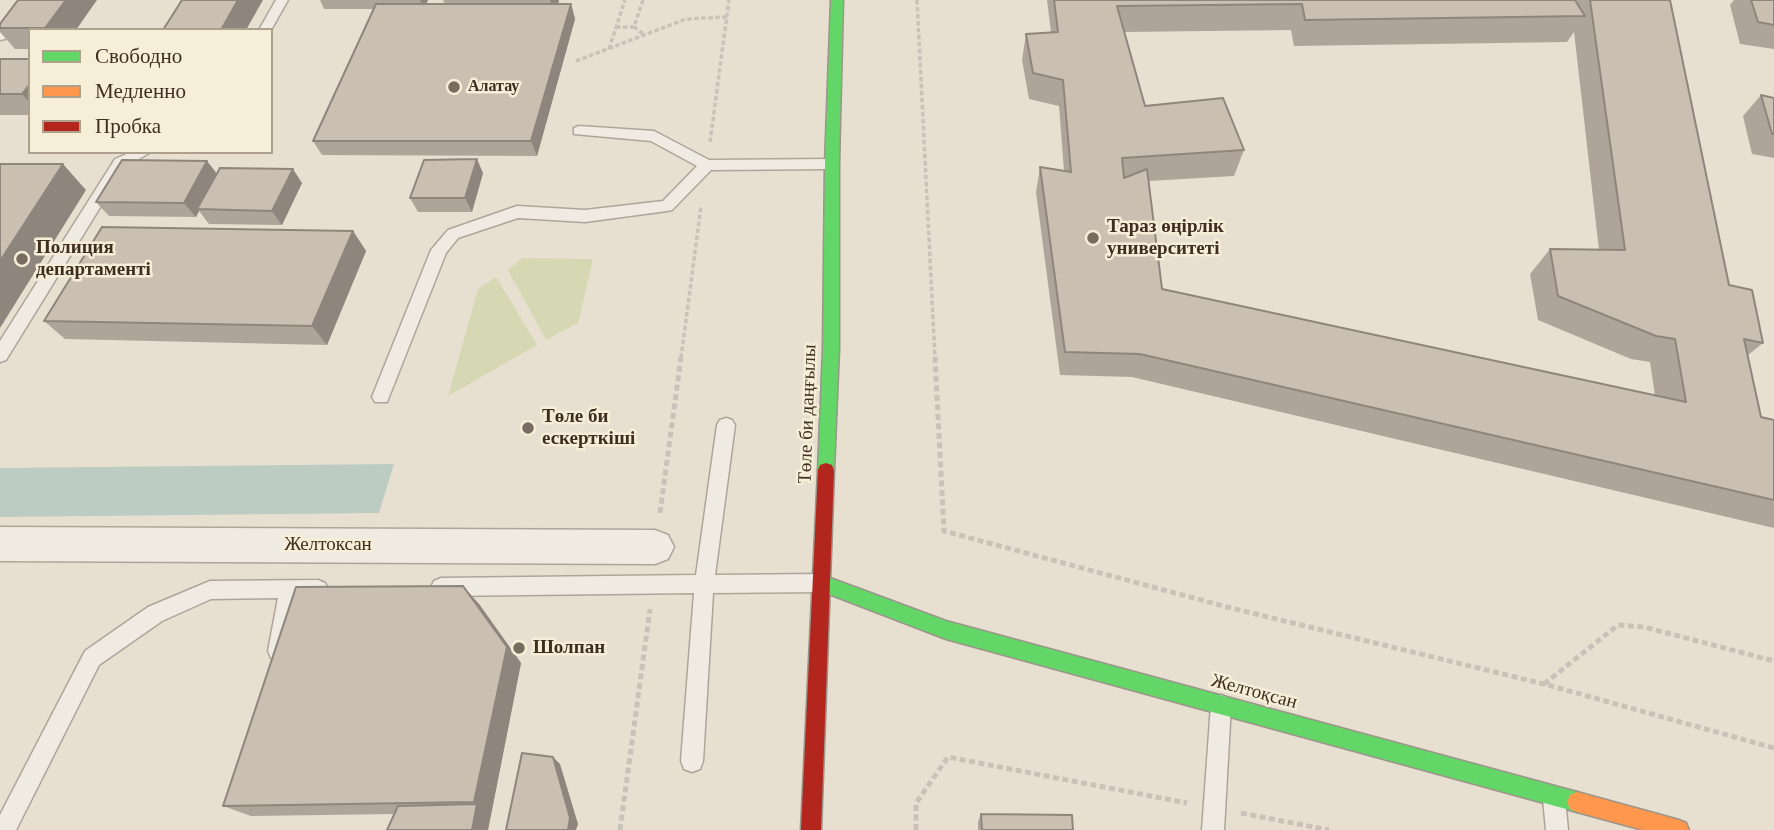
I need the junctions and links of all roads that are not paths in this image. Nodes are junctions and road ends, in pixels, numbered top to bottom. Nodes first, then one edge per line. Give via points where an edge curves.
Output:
1 (29, 0) edge
2 (282, 0) edge
3 (837, 0) edge
4 (266, 28) edge
5 (0, 36) edge
6 (579, 131) dead end
7 (140, 154) edge
8 (832, 164) junction
9 (707, 165) junction
10 (0, 355) edge
11 (381, 397) dead end
12 (726, 425) dead end
13 (0, 544) edge
14 (655, 547) road end
15 (822, 583) junction
16 (704, 584) junction
17 (428, 587) edge
18 (345, 588) edge
19 (289, 589) junction
20 (277, 656) edge
21 (1221, 705) junction
22 (692, 761) dead end
23 (1553, 796) junction
24 (1214, 819) edge
25 (4, 830) edge
26 (811, 830) edge
27 (1557, 830) edge
28 (1679, 830) edge

1 - 5 lane
2 - 4 lane
3 - 8 main road, Төле би даңғылы
6 - 9 lane via 654,136
7 - 10 lane via 120,163
8 - 9 lane
8 - 15 main road, Төле би даңғылы
9 - 11 lane via 667,206 585,216 517,212 453,234 439,250
12 - 16 lane
13 - 14 street, Желтоксан
15 - 16 lane
15 - 21 main road, Желтоқсан via 946,630
15 - 26 main road, Төле би даңғылы
16 - 17 lane
16 - 22 lane
18 - 19 lane
19 - 20 lane
19 - 25 lane via 209,590 155,614 92,657
21 - 23 main road, Желтоқсан
21 - 24 lane
23 - 27 lane
23 - 28 main road, Желтоқсан

